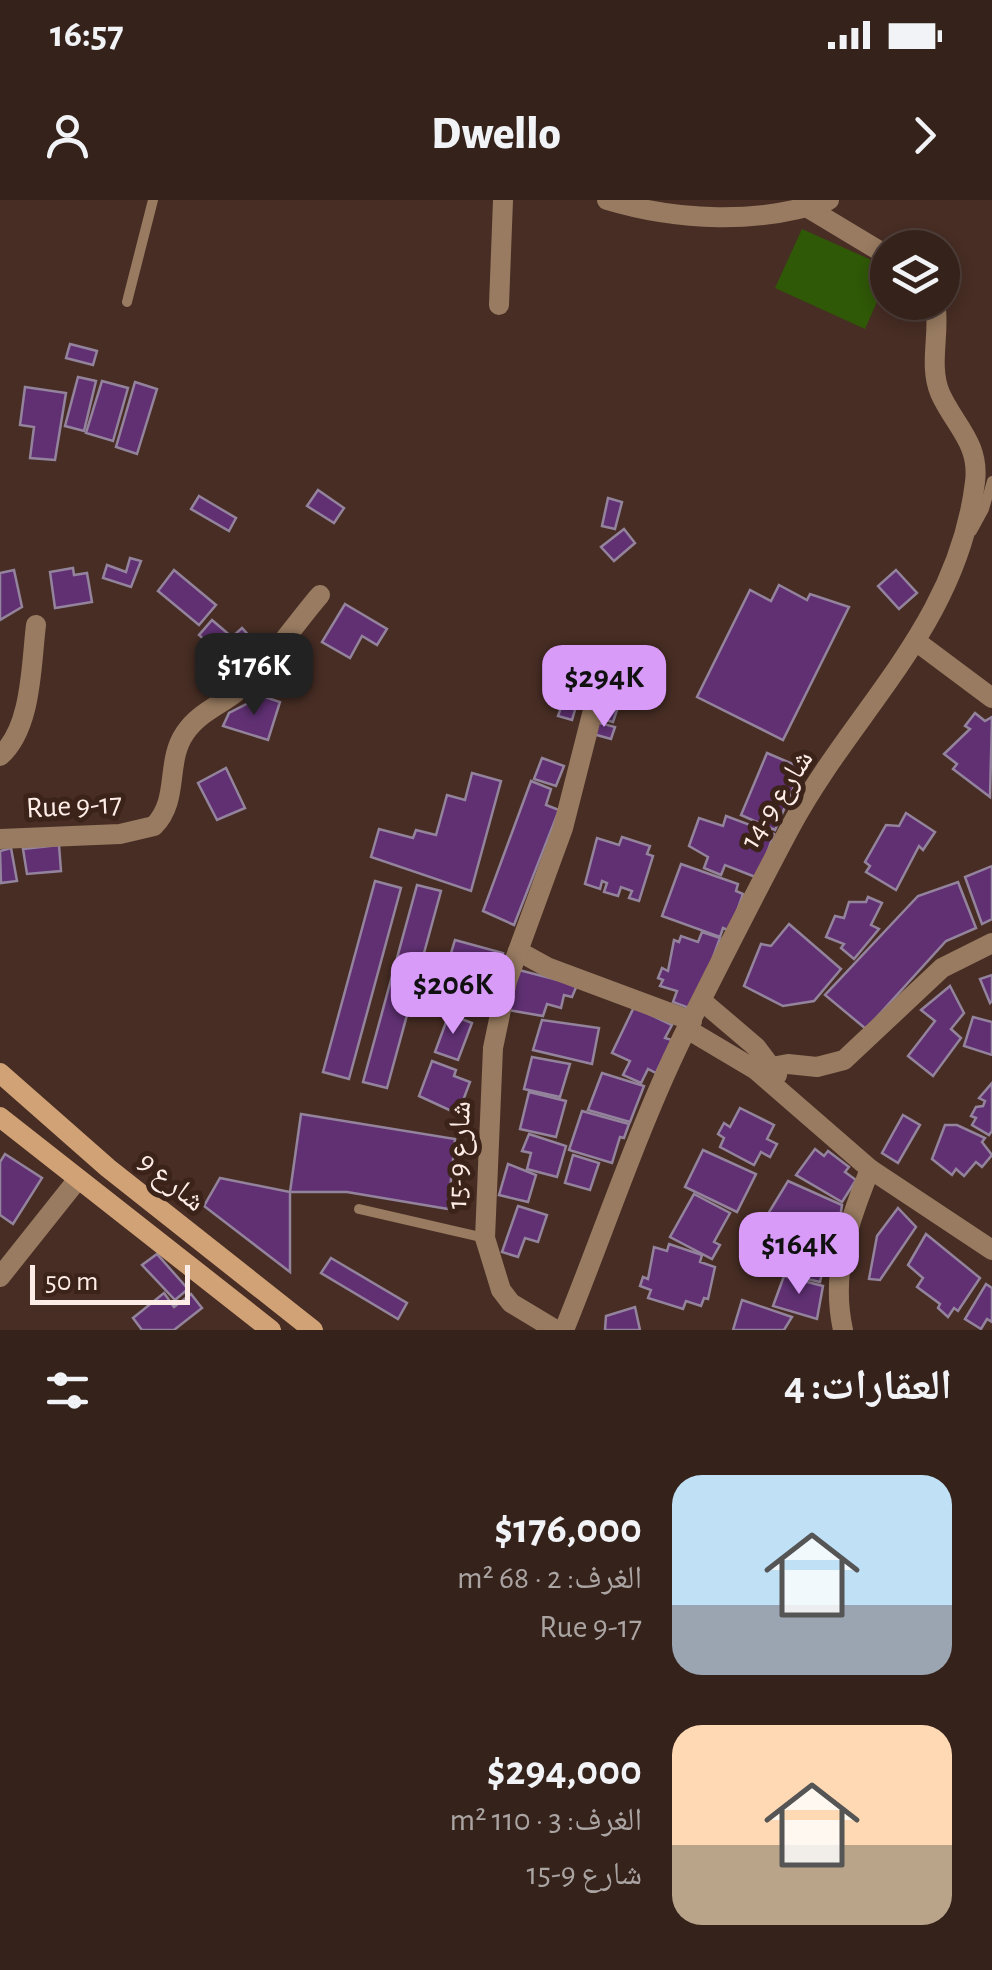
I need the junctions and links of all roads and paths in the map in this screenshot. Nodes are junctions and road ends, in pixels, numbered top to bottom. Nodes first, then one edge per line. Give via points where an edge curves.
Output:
1 (153, 200) edge
2 (503, 200) edge
3 (607, 200) edge
4 (829, 200) edge
5 (808, 208) junction
6 (870, 245) edge
7 (127, 302) dead end
8 (499, 306) dead end
9 (936, 320) edge
10 (992, 481) edge
11 (954, 561) junction
12 (320, 595) dead end
13 (36, 625) dead end
14 (918, 642) junction
15 (604, 667) dead end
16 (992, 698) edge
17 (0, 756) edge
18 (0, 839) edge
19 (992, 943) edge
20 (518, 951) junction
21 (702, 1001) junction
22 (689, 1025) junction
23 (764, 1068) junction
24 (3, 1077) edge
25 (0, 1117) edge
26 (870, 1169) junction
27 (78, 1179) junction
28 (359, 1209) dead end
29 (484, 1238) junction
30 (992, 1250) edge
31 (0, 1277) edge
32 (271, 1330) edge
33 (312, 1330) edge
34 (556, 1330) edge
35 (564, 1330) edge
36 (843, 1330) edge

1 - 7 lane
2 - 8 street
3 - 5 street via 705,217
4 - 5 street
5 - 6 street
9 - 11 street, شارع 9-14 via 938,389 975,460
10 - 11 lane
11 - 14 street, شارع 9-14
12 - 18 street, Rue 9-17 via 240,689 183,735 174,754 170,804 154,826
13 - 17 street via 20,724
14 - 16 street
14 - 21 street, شارع 9-14 via 794,820
15 - 20 street, شارع 9-15 via 563,828
19 - 23 street via 942,968 844,1060
20 - 22 street
20 - 29 street, شارع 9-15 via 493,1048
21 - 22 street, شارع 9-14
21 - 23 street
22 - 23 street
22 - 35 street, شارع 9-14
23 - 26 street
24 - 33 main road, شارع 9
25 - 27 main road
26 - 30 street
26 - 36 street via 840,1253 836,1279
27 - 31 street
27 - 32 main road
28 - 29 lane
29 - 34 street, شارع 9-15 via 511,1303

